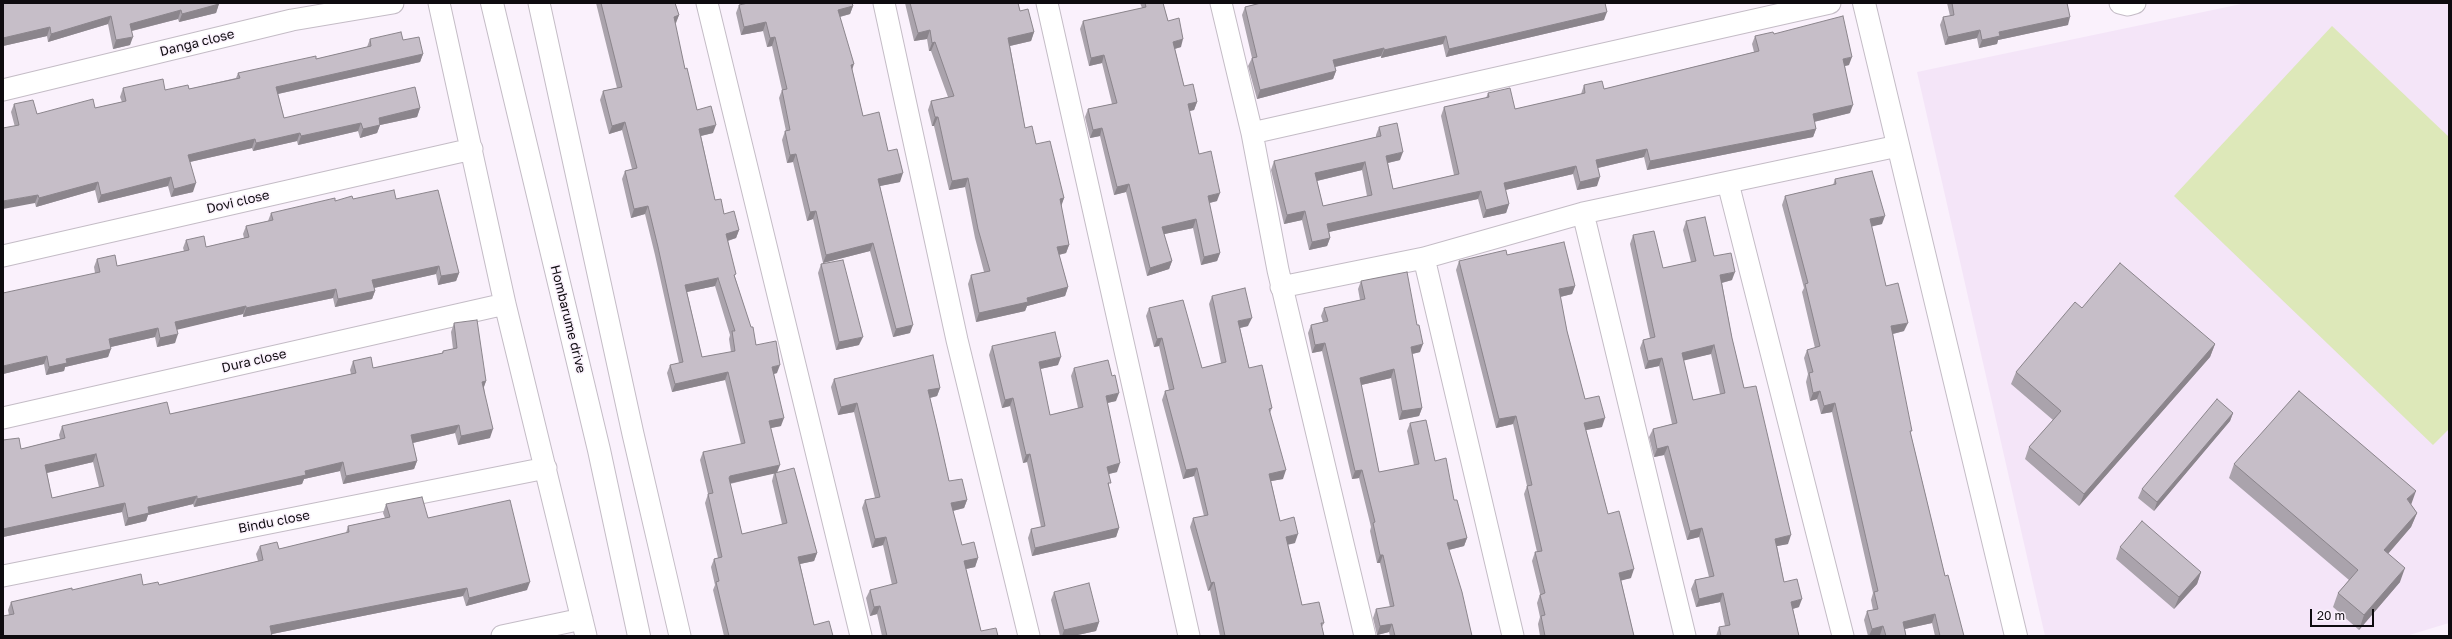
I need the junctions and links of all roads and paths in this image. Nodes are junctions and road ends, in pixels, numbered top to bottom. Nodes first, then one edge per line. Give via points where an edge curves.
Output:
1 (393, 3) edge
2 (439, 3) edge
3 (492, 3) edge
4 (539, 3) edge
5 (707, 3) edge
6 (884, 3) edge
7 (1047, 3) edge
8 (1221, 3) edge
9 (1830, 3) edge
10 (1864, 3) edge
11 (2120, 3) edge
12 (2135, 3) edge
13 (290, 11) edge
14 (3, 90) edge
15 (1252, 133) junction
16 (1898, 146) junction
17 (472, 148) junction
18 (1728, 183) junction
19 (1583, 213) junction
20 (3, 256) edge
21 (1424, 258) junction
22 (1281, 286) junction
23 (505, 304) junction
24 (3, 418) edge
25 (546, 468) junction
26 (3, 576) edge
27 (584, 627) edge
28 (502, 636) edge
29 (639, 636) edge
30 (680, 636) edge
31 (861, 636) edge
32 (1029, 636) edge
33 (1189, 636) edge
34 (1365, 636) edge
35 (1512, 636) edge
36 (1685, 636) edge
37 (1843, 636) edge
38 (2016, 636) edge

1 - 13 street, Danga close
2 - 17 street
3 - 29 street, Hombarume drive via 599,450
4 - 30 street
5 - 31 street
6 - 32 street via 957,340
7 - 33 street
8 - 15 street
9 - 15 street
10 - 16 street
11 - 12 street
13 - 14 street, Danga close
15 - 22 street
16 - 18 street
16 - 38 street
17 - 20 street, Dovi close
17 - 23 street
18 - 19 street
18 - 37 street
19 - 21 street
19 - 36 street
21 - 22 street
21 - 35 street
22 - 34 street
23 - 24 street, Dura close
23 - 25 street
25 - 26 street, Bindu close
25 - 27 street
27 - 28 street

